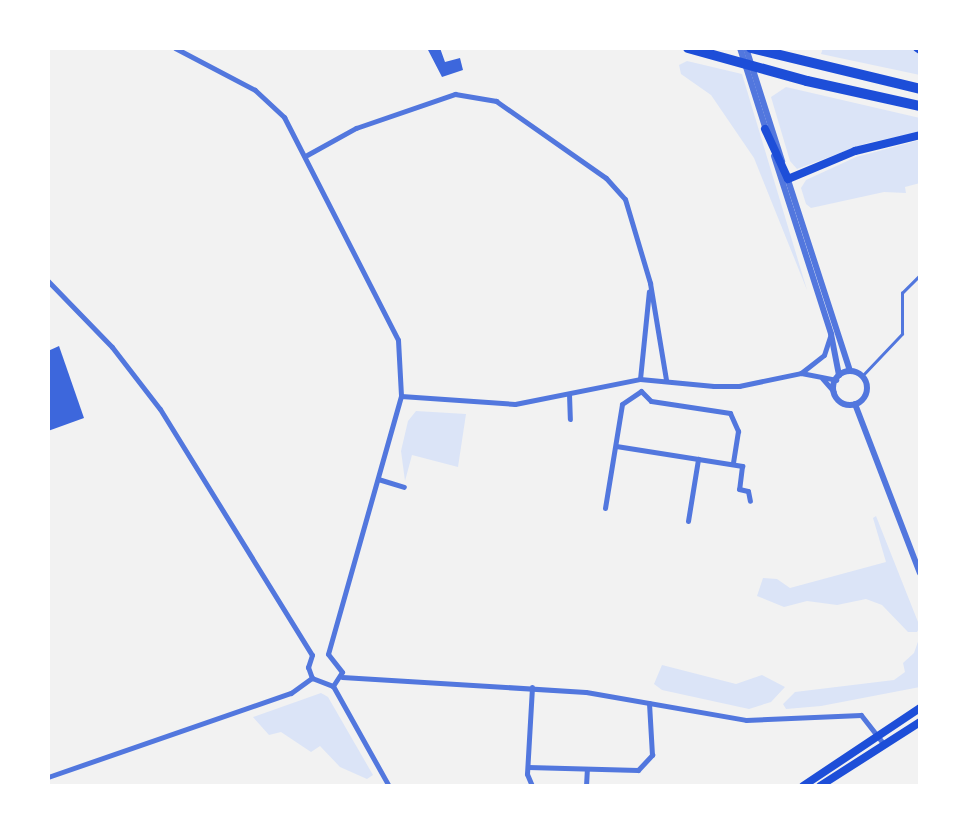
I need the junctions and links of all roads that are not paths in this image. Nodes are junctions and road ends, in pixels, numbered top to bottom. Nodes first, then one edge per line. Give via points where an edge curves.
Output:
1 (176, 48) edge
2 (688, 48) edge
3 (746, 48) edge
4 (920, 89) edge
5 (762, 106) junction
6 (920, 106) edge
7 (765, 129) junction
8 (920, 135) edge
9 (306, 155) junction
10 (788, 179) junction
11 (802, 234) junction
12 (807, 251) junction
13 (920, 276) edge
14 (48, 282) edge
15 (650, 283) junction
16 (831, 334) junction
17 (850, 372) junction
18 (801, 374) junction
19 (820, 376) junction
20 (862, 376) junction
21 (837, 378) junction
22 (640, 379) junction
23 (666, 380) junction
24 (834, 392) junction
25 (568, 394) junction
26 (401, 396) junction
27 (855, 404) junction
28 (570, 419) dead end
29 (616, 446) junction
30 (698, 459) junction
31 (733, 464) junction
32 (378, 479) junction
33 (404, 487) dead end
34 (750, 501) dead end
35 (605, 508) dead end
36 (688, 521) dead end
37 (920, 573) edge
38 (328, 654) junction
39 (312, 655) junction
40 (342, 676) junction
41 (312, 678) junction
42 (333, 686) junction
43 (532, 688) junction
44 (650, 703) junction
45 (920, 708) edge
46 (920, 722) edge
47 (882, 740) junction
48 (528, 766) junction
49 (587, 769) junction
50 (48, 778) edge
51 (390, 786) edge
52 (532, 786) edge
53 (586, 786) edge
54 (803, 786) edge
55 (820, 786) edge

1 - 9 street via 264,97
2 - 6 highway
3 - 4 highway
3 - 5 street
5 - 7 street
5 - 10 street
7 - 10 main road
7 - 11 street
8 - 10 main road via 854,151
9 - 15 street via 356,128 456,94 496,101 606,178 625,199
9 - 26 street via 394,329
10 - 11 street
11 - 12 street
12 - 16 street
12 - 17 street
13 - 20 lane via 902,293 902,334
14 - 39 street via 112,346 156,404
15 - 22 street
15 - 23 street
16 - 18 street via 824,355
16 - 21 street
17 - 20 street
17 - 21 street
18 - 19 street
18 - 23 street via 739,386
19 - 21 street
19 - 24 street
20 - 27 street via 867,390
21 - 24 street
22 - 23 street
22 - 25 street
24 - 27 street
25 - 26 street via 514,404
25 - 28 street
26 - 32 street
27 - 37 street
29 - 30 street
29 - 31 street via 622,404 641,391 651,400 730,413 738,432
29 - 35 street
30 - 31 street
30 - 36 street
31 - 34 street via 742,466 739,489 748,491
32 - 33 street
32 - 38 street
38 - 39 street
38 - 40 street
39 - 41 street
40 - 42 street
40 - 43 street
41 - 42 street
41 - 50 street via 291,693
42 - 51 street
43 - 44 street
43 - 48 street
44 - 47 street via 746,720 861,716
44 - 49 street via 647,764 632,772
45 - 47 main road
46 - 47 main road
47 - 54 main road
47 - 55 main road
48 - 49 street
48 - 52 street
49 - 53 street

